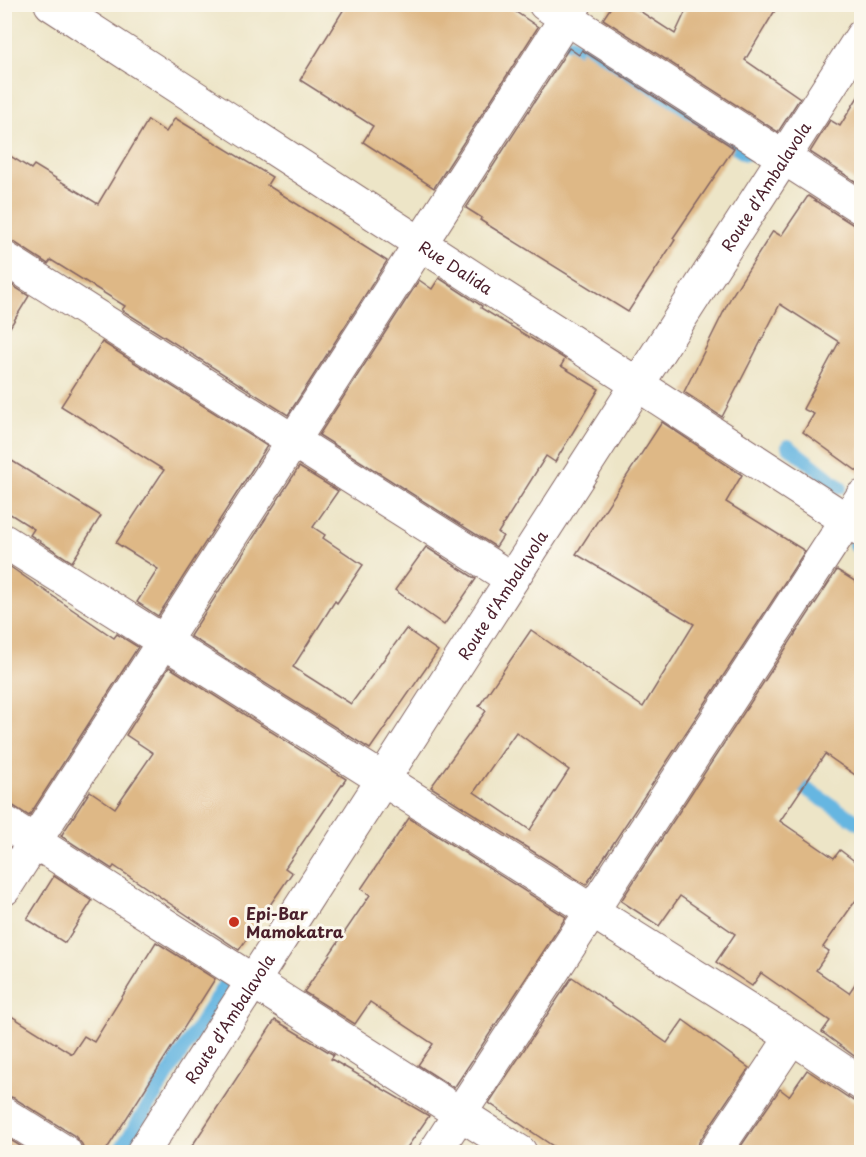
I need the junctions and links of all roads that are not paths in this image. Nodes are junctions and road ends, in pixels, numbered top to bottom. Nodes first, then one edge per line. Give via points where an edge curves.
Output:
1 (51, 4) edge
2 (562, 9) edge
3 (861, 36) edge
4 (784, 157) junction
5 (861, 208) edge
6 (420, 243) junction
7 (4, 258) edge
8 (638, 384) junction
9 (293, 440) junction
10 (856, 515) edge
11 (4, 541) edge
12 (512, 579) junction
13 (164, 641) junction
14 (384, 778) junction
15 (4, 822) edge
16 (35, 842) junction
17 (4, 889) edge
18 (592, 911) junction
19 (252, 982) junction
20 (792, 1037) junction
21 (861, 1084) edge
22 (4, 1114) edge
23 (459, 1115) junction
24 (66, 1152) edge
25 (143, 1152) edge
26 (435, 1152) edge
27 (520, 1152) edge
28 (716, 1152) edge

1 - 6 street, Rue Dalida
2 - 4 street
2 - 6 street
3 - 4 street, Route d'Ambalavola
4 - 5 street
4 - 8 street, Route d'Ambalavola
6 - 8 street, Rue Dalida
6 - 9 street
7 - 9 street
8 - 10 street, Rue Dalida
8 - 12 street, Route d'Ambalavola
9 - 12 street
9 - 13 street
10 - 18 street
11 - 13 street
12 - 14 street, Route d'Ambalavola
13 - 14 street
13 - 16 street
14 - 18 street
14 - 19 street, Route d'Ambalavola
15 - 16 street
16 - 17 street
16 - 19 street
18 - 20 street
18 - 23 street
19 - 23 street
19 - 25 street, Route d'Ambalavola
20 - 21 street
20 - 28 street
22 - 24 street
23 - 26 street
23 - 27 street

